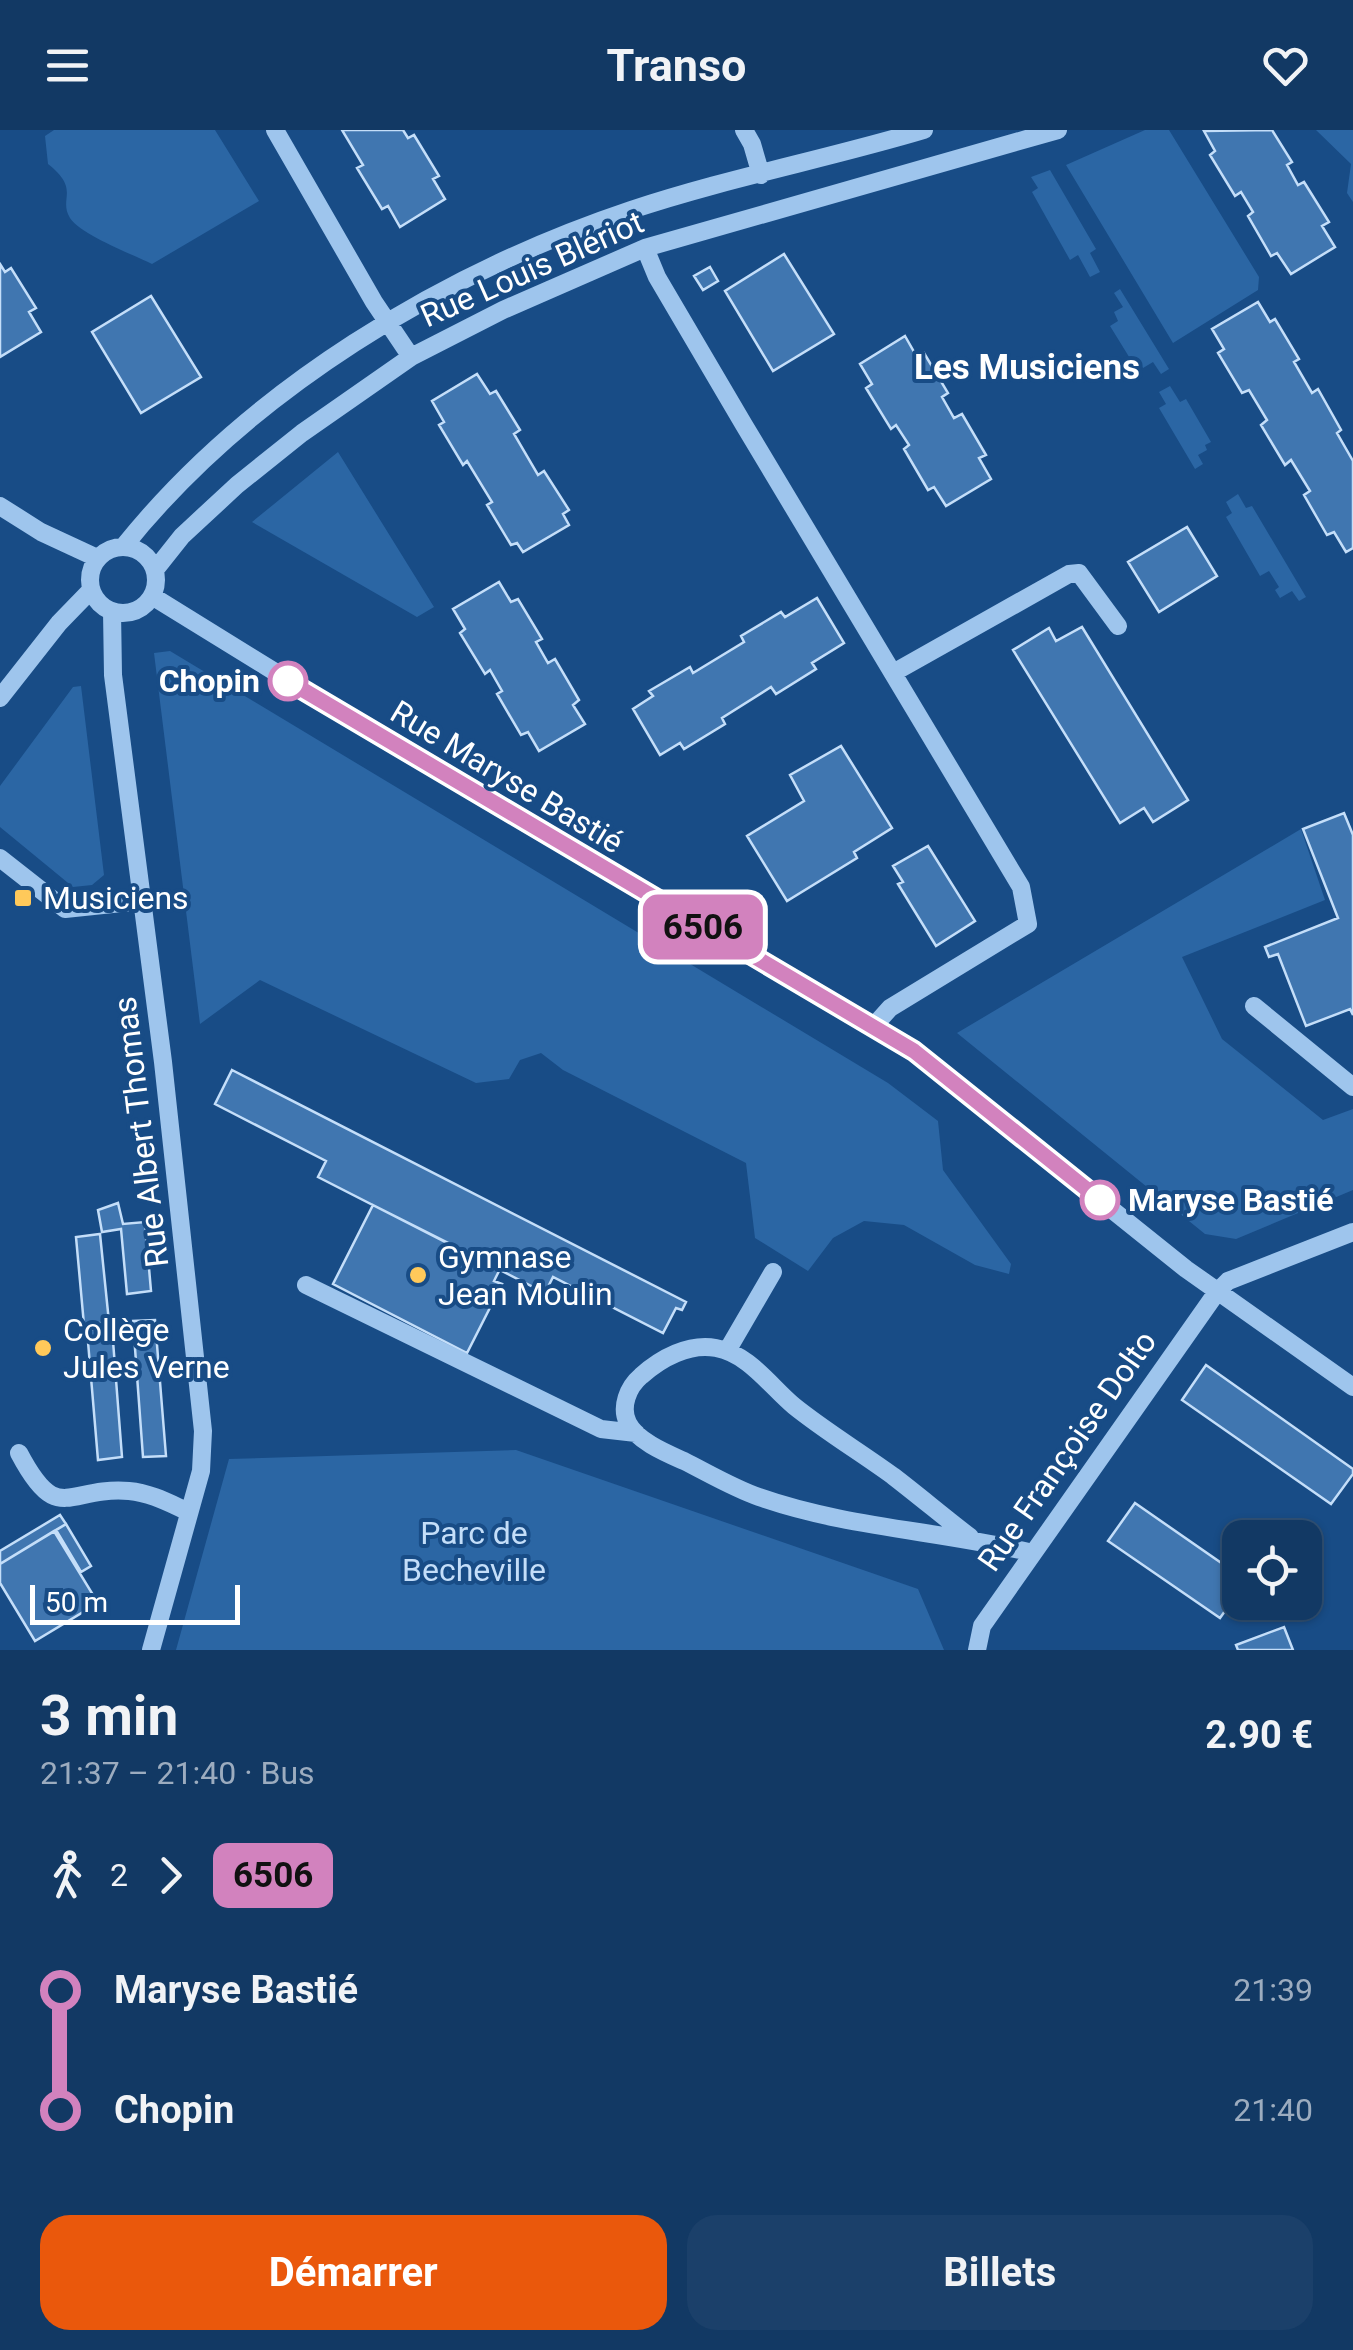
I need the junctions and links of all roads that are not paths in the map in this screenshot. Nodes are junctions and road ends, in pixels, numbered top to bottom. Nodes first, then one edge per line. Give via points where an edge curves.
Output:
1 (275, 130) edge
2 (744, 130) edge
3 (924, 130) edge
4 (1058, 130) edge
5 (761, 175) junction
6 (645, 248) junction
7 (387, 322) junction
8 (411, 357) junction
9 (0, 506) edge
10 (124, 546) junction
11 (97, 558) junction
12 (155, 570) junction
13 (91, 590) junction
14 (152, 596) junction
15 (112, 611) junction
16 (1118, 626) dead end
17 (893, 673) junction
18 (0, 698) edge
19 (0, 858) edge
20 (141, 900) junction
21 (1254, 1006) dead end
22 (873, 1027) junction
23 (1353, 1087) edge
24 (1353, 1232) edge
25 (773, 1272) dead end
26 (306, 1286) dead end
27 (1217, 1292) junction
28 (727, 1351) junction
29 (1353, 1387) edge
30 (636, 1434) junction
31 (19, 1453) dead end
32 (189, 1512) junction
33 (970, 1537) junction
34 (1033, 1553) junction
35 (151, 1650) edge
36 (978, 1650) edge

1 - 7 street
2 - 5 street
3 - 5 street, Rue Louis Blériot
4 - 6 street, Rue Louis Blériot
5 - 7 street, Rue Louis Blériot via 580,229
6 - 8 street, Rue Louis Blériot
6 - 17 street
7 - 8 street
7 - 10 street, Rue Louis Blériot via 225,442
8 - 12 street, Rue Louis Blériot via 238,484
9 - 11 street
10 - 11 street
10 - 12 street via 138,549
11 - 13 street
12 - 14 street
13 - 15 street
13 - 18 street
14 - 15 street via 130,612
14 - 22 street, Rue Maryse Bastié
15 - 20 street, Rue Albert Thomas via 113,675
16 - 17 street via 1079,573 1068,574
17 - 22 street via 1022,887 1028,924 890,1008
19 - 20 street via 65,908
20 - 32 street, Rue Albert Thomas via 202,1408 201,1471
21 - 23 street
22 - 27 street, Rue Maryse Bastié via 914,1051
24 - 27 street via 1228,1281
25 - 28 street
26 - 30 street via 601,1429
27 - 29 street, Rue Maryse Bastié
27 - 34 street, Rue Françoise Dolto
28 - 30 street via 678,1352 631,1384 626,1420
28 - 33 street
30 - 33 street via 758,1497 901,1530
31 - 32 street via 45,1494 58,1499 126,1491
32 - 35 street, Rue Albert Thomas
33 - 34 street
34 - 36 street, Rue Françoise Dolto via 982,1626

